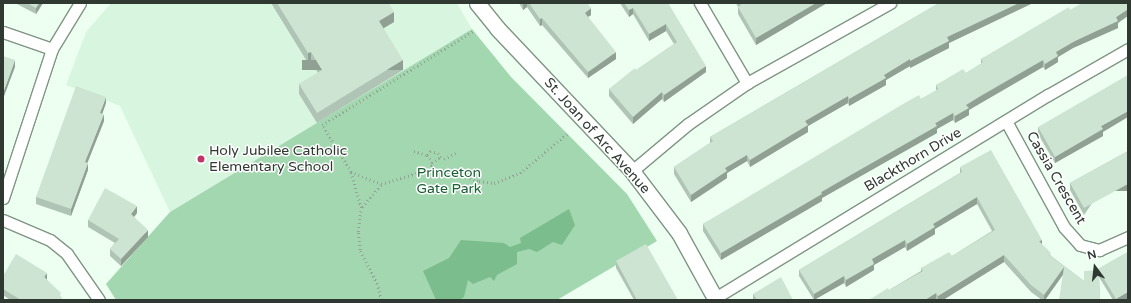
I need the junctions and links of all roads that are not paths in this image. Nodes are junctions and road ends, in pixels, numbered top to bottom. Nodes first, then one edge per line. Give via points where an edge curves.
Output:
1 (80, 3) edge
2 (476, 3) edge
3 (700, 3) edge
4 (890, 3) edge
5 (3, 32) edge
6 (52, 49) junction
7 (1128, 49) edge
8 (747, 83) junction
9 (1006, 121) junction
10 (632, 171) junction
11 (3, 198) edge
12 (3, 220) edge
13 (1128, 237) edge
14 (716, 299) edge
15 (99, 300) edge

1 - 6 street
2 - 10 street, St. Joan of Arc Avenue via 496,28
3 - 8 street
4 - 8 street
5 - 6 street
6 - 11 street
7 - 9 street, Blackthorn Drive
8 - 10 street via 688,124
9 - 13 street, Cassia Crescent via 1064,227 1080,245 1099,250
9 - 14 street, Blackthorn Drive
10 - 14 street, St. Joan of Arc Avenue via 679,233
12 - 15 street via 50,240 67,254

